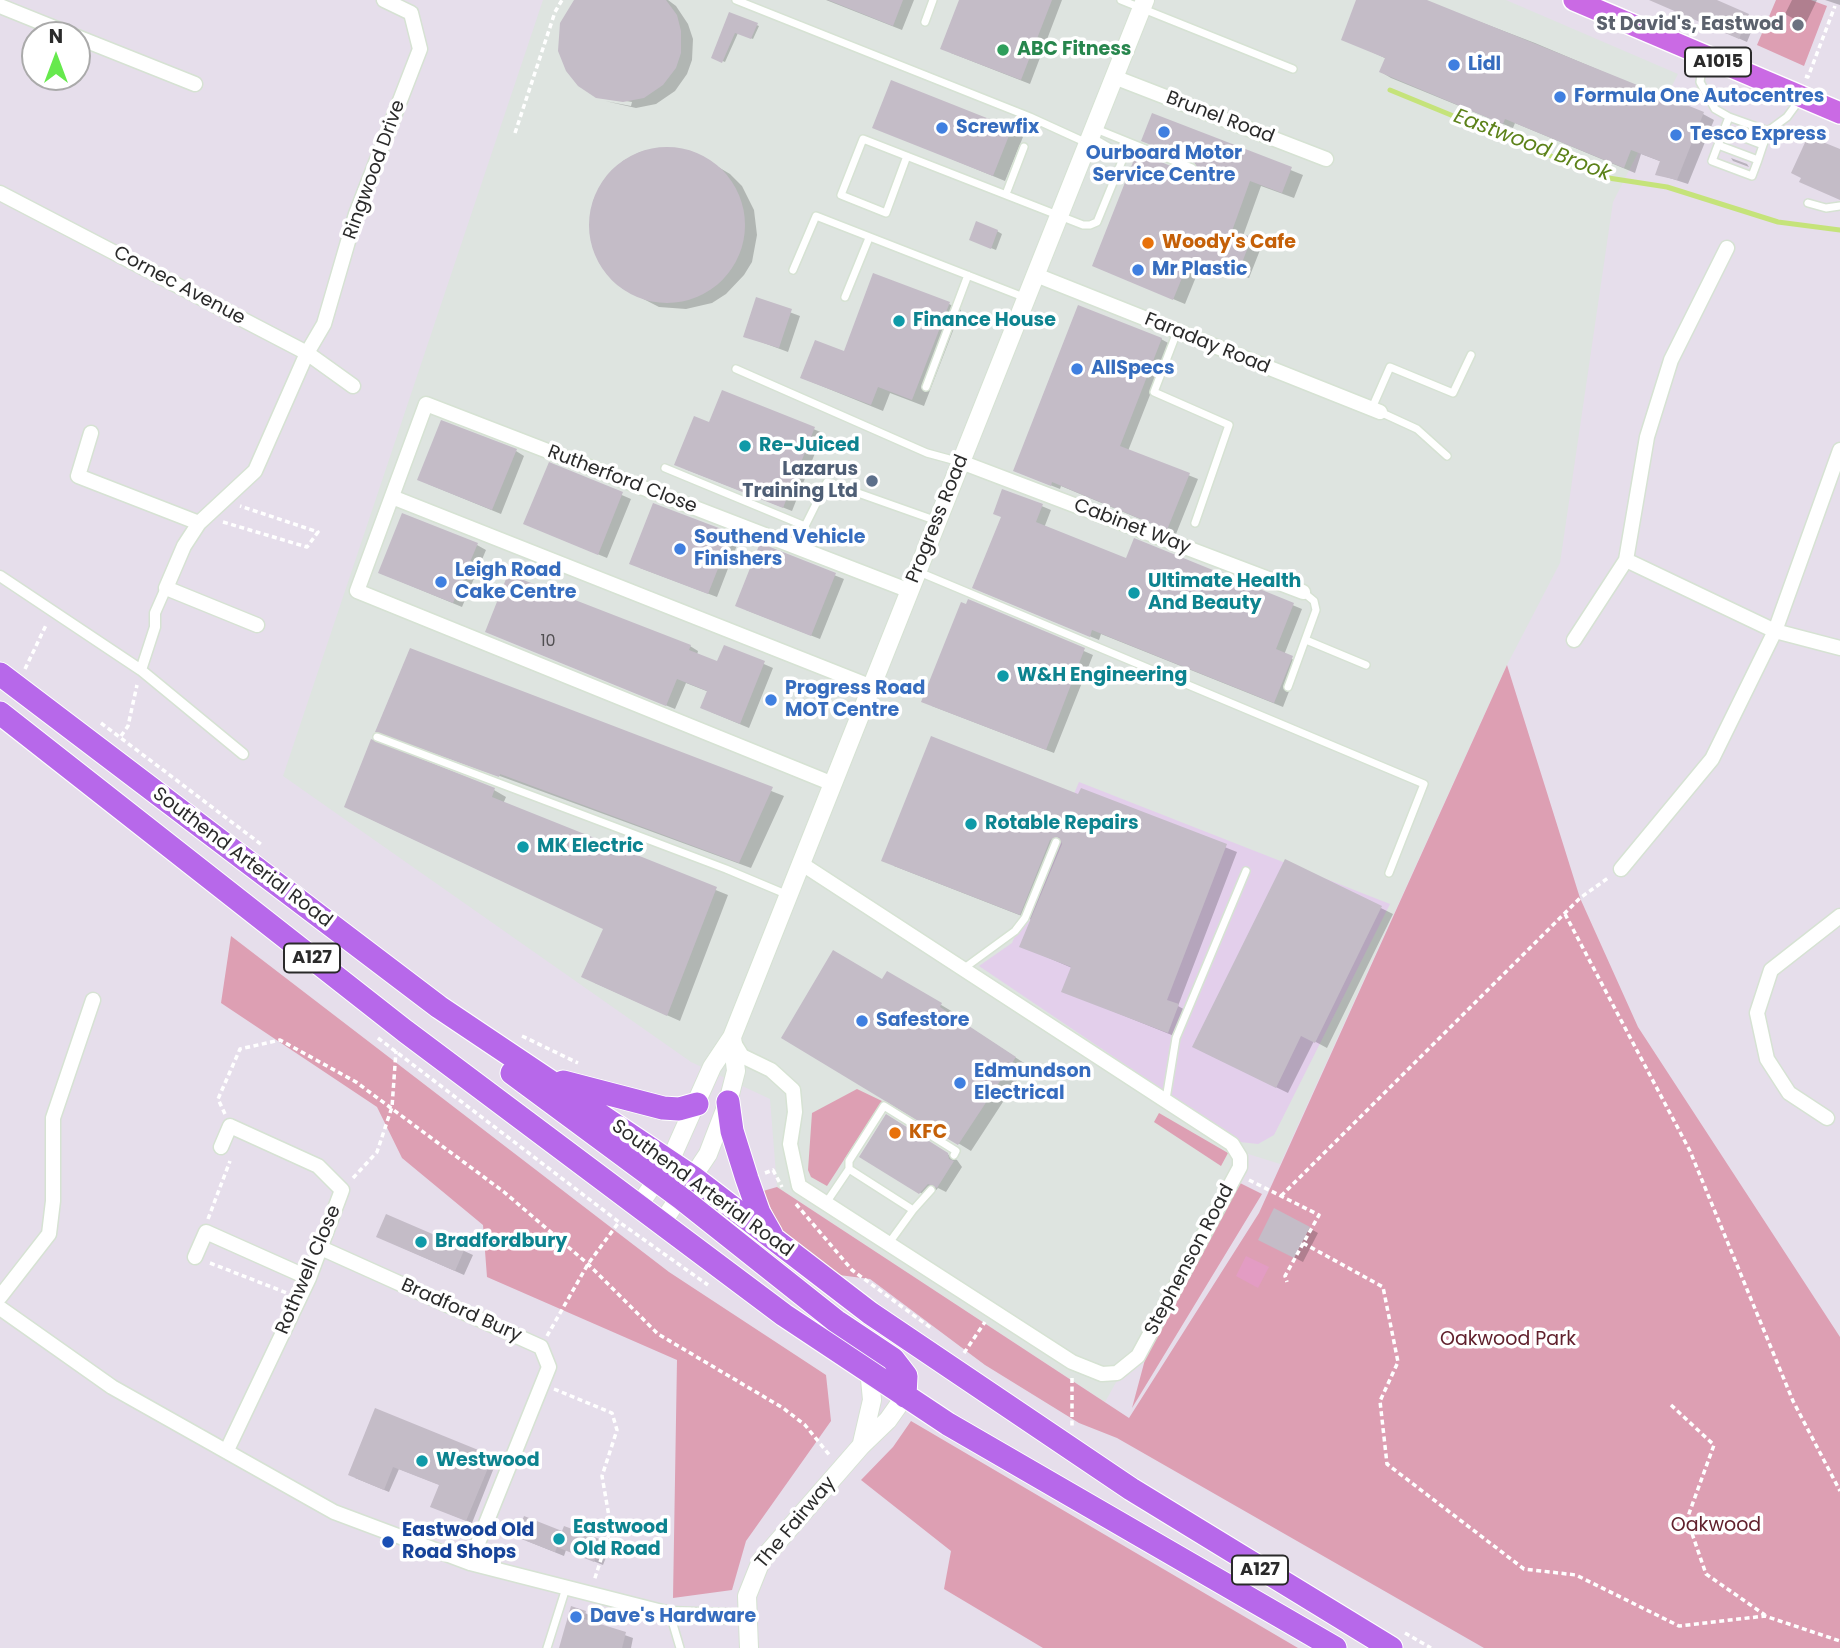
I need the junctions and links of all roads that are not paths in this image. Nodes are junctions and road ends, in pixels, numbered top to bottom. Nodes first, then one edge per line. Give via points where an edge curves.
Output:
1 (384, 0) edge
2 (736, 0) edge
3 (933, 0) edge
4 (1121, 0) edge
5 (1574, 0) edge
6 (1143, 4) edge
7 (0, 6) edge
8 (37, 21) edge
9 (925, 22) dead end
10 (91, 43) edge
11 (1703, 56) junction
12 (1293, 69) dead end
13 (1114, 76) junction
14 (195, 84) dead end
15 (1793, 94) junction
16 (1840, 113) edge
17 (1729, 117) junction
18 (1724, 131) junction
19 (1769, 131) junction
20 (1091, 136) junction
21 (1718, 145) junction
22 (1763, 145) junction
23 (1024, 147) dead end
24 (907, 156) junction
25 (1326, 159) dead end
26 (1758, 160) junction
27 (1192, 168) dead end
28 (0, 193) edge
29 (1006, 194) junction
30 (1808, 203) dead end
31 (1840, 205) edge
32 (1059, 215) junction
33 (869, 239) junction
34 (1727, 248) dead end
35 (793, 270) dead end
36 (968, 275) junction
37 (1035, 275) junction
38 (845, 297) dead end
39 (1026, 298) junction
40 (1177, 332) junction
41 (307, 353) junction
42 (1471, 355) dead end
43 (736, 369) dead end
44 (353, 386) dead end
45 (926, 387) dead end
46 (1376, 410) junction
47 (91, 433) dead end
48 (1840, 450) edge
49 (1447, 456) dead end
50 (961, 462) junction
51 (664, 468) dead end
52 (392, 497) junction
53 (202, 520) junction
54 (937, 522) junction
55 (1195, 523) dead end
56 (1626, 560) junction
57 (918, 571) junction
58 (0, 576) edge
59 (166, 588) junction
60 (910, 591) junction
61 (1303, 592) joint
62 (257, 625) dead end
63 (1775, 632) junction
64 (1306, 640) junction
65 (1574, 640) dead end
66 (1840, 648) edge
67 (1366, 665) dead end
68 (141, 670) junction
69 (8, 671) edge
70 (872, 687) junction
71 (1288, 687) dead end
72 (0, 713) edge
73 (377, 737) dead end
74 (243, 754) dead end
75 (833, 784) junction
76 (1056, 842) dead end
77 (802, 864) junction
78 (1622, 869) road end
79 (1245, 871) dead end
80 (1389, 873) dead end
81 (789, 895) junction
82 (1840, 916) edge
83 (963, 969) junction
84 (93, 1000) dead end
85 (439, 1007) junction
86 (732, 1037) junction
87 (764, 1067) junction
88 (543, 1077) junction
89 (731, 1093) junction
90 (1166, 1099) junction
91 (697, 1104) junction
92 (1827, 1118) dead end
93 (221, 1147) road end
94 (954, 1155) dead end
95 (670, 1161) junction
96 (849, 1170) junction
97 (694, 1178) junction
98 (657, 1181) junction
99 (931, 1190) dead end
100 (825, 1203) junction
101 (639, 1205) junction
102 (672, 1210) junction
103 (913, 1210) junction
104 (889, 1243) junction
105 (780, 1245) junction
106 (321, 1248) junction
107 (195, 1256) road end
108 (309, 1278) junction
109 (0, 1297) edge
110 (0, 1308) edge
111 (865, 1369) junction
112 (905, 1395) junction
113 (861, 1446) junction
114 (228, 1450) junction
115 (470, 1563) junction
116 (566, 1588) junction
117 (670, 1614) junction
118 (747, 1617) junction
119 (1393, 1638) edge
120 (547, 1648) edge
121 (680, 1648) edge
122 (749, 1648) edge
123 (1335, 1648) edge

1 - 41 street, Ringwood Drive via 411,13 420,49 356,214 324,324
2 - 20 lane via 1030,117
3 - 9 lane
4 - 6 lane
5 - 11 main road, A1015
6 - 12 lane
6 - 13 street, Progress Road
7 - 8 street
10 - 14 street
11 - 15 main road, A1015
11 - 17 lane via 1700,82 1715,109
13 - 20 street, Progress Road
13 - 25 street, Brunel Road
15 - 16 main road, A1015
15 - 19 lane via 1787,117
17 - 18 lane
17 - 19 lane
18 - 21 lane
18 - 22 lane
19 - 22 lane
20 - 27 lane
20 - 32 street, Progress Road
20 - 32 lane via 1120,151 1123,163 1097,222 1083,225
21 - 26 lane
21 - 26 lane via 1712,161 1752,176
22 - 26 lane
23 - 29 lane
24 - 24 lane via 863,139 841,195 886,213
24 - 29 lane
28 - 41 street, Cornec Avenue
29 - 32 lane
30 - 31 lane via 1826,208
32 - 37 street, Progress Road
33 - 35 lane via 816,216
33 - 36 lane
33 - 38 lane
34 - 56 street via 1671,359 1647,437
36 - 39 lane
36 - 45 lane
37 - 39 street, Progress Road
37 - 40 street, Faraday Road
39 - 50 street, Progress Road
40 - 46 street, Faraday Road
40 - 55 lane via 1154,392 1229,425
41 - 44 street, Cornec Avenue
41 - 53 street via 255,471
42 - 46 lane via 1454,393 1390,367
43 - 50 lane via 927,453
46 - 49 lane via 1417,429
47 - 53 street via 78,476
48 - 63 street
50 - 54 street, Progress Road
50 - 61 street, Cabinet Way
51 - 54 lane via 805,526 827,482
52 - 60 street, Rutherford Close via 426,404
52 - 70 street
52 - 75 street, Rutherford Close via 357,591
53 - 59 street via 184,546
54 - 57 street, Progress Road
56 - 63 street
56 - 65 street
57 - 60 street, Progress Road
57 - 80 lane via 1424,784
58 - 68 street
59 - 62 street
59 - 68 street
60 - 70 street, Progress Road
61 - 64 lane via 1314,601 1316,610
63 - 66 street
63 - 78 street via 1712,759
64 - 67 lane
64 - 71 lane
68 - 74 street
69 - 85 highway, Southend Arterial Road / A127
70 - 75 street, Progress Road
72 - 101 highway, Southend Arterial Road / A127 via 405,1031
73 - 81 lane
75 - 77 street, Progress Road
76 - 83 lane via 1025,918 1015,931
77 - 81 street, Progress Road
77 - 83 street, Stephenson Road
79 - 90 lane via 1176,1038
81 - 86 street, Progress Road
82 - 92 street via 1772,970 1757,1013 1767,1059 1789,1093
83 - 90 street, Stephenson Road
84 - 109 street via 53,1118 49,1234
85 - 88 highway, Southend Arterial Road / A127
85 - 98 highway via 455,1031
86 - 87 street, Stephenson Road via 742,1056
86 - 89 street, Progress Road
86 - 91 street, Progress Road via 712,1067
87 - 89 street via 743,1069
87 - 100 street, Stephenson Road via 793,1090 790,1144 794,1171 799,1186
88 - 91 highway via 663,1108
88 - 95 highway, Southend Arterial Road / A127
89 - 97 street, Progress Road
89 - 105 highway via 732,1131 759,1213
90 - 104 street, Stephenson Road via 1232,1144 1240,1157 1237,1174 1138,1356 1117,1373 1102,1374 1072,1362
91 - 95 street, Progress Road
93 - 106 street, Rothwell Close via 230,1126 318,1166 342,1190
94 - 96 lane via 956,1151 884,1106 849,1161
95 - 97 highway, Southend Arterial Road / A127
95 - 98 street, Progress Road
96 - 100 lane
96 - 103 lane
97 - 102 street, Progress Road
97 - 105 highway, Southend Arterial Road / A127
98 - 101 street, Progress Road
98 - 102 highway
99 - 103 lane
100 - 104 street, Stephenson Road
101 - 102 highway, Southend Arterial Road / A127
102 - 111 highway, A127 via 756,1283 784,1315
102 - 112 highway via 786,1283 899,1364 908,1382
103 - 104 lane
105 - 119 highway, Southend Arterial Road / A127 via 931,1355 1131,1489
106 - 108 street, Rothwell Close
106 - 115 street, Bradford Bury via 541,1347 549,1367
107 - 108 street via 206,1232
108 - 114 street, Rothwell Close
110 - 114 street via 112,1387
111 - 112 highway, A127
111 - 113 street, The Fairway via 872,1400
112 - 113 street, The Fairway
112 - 123 highway, A127
113 - 118 street, The Fairway via 761,1561 751,1580
114 - 115 street via 334,1512
115 - 116 street
116 - 117 street
116 - 120 lane
117 - 118 street
117 - 121 lane
118 - 122 street, The Fairway

